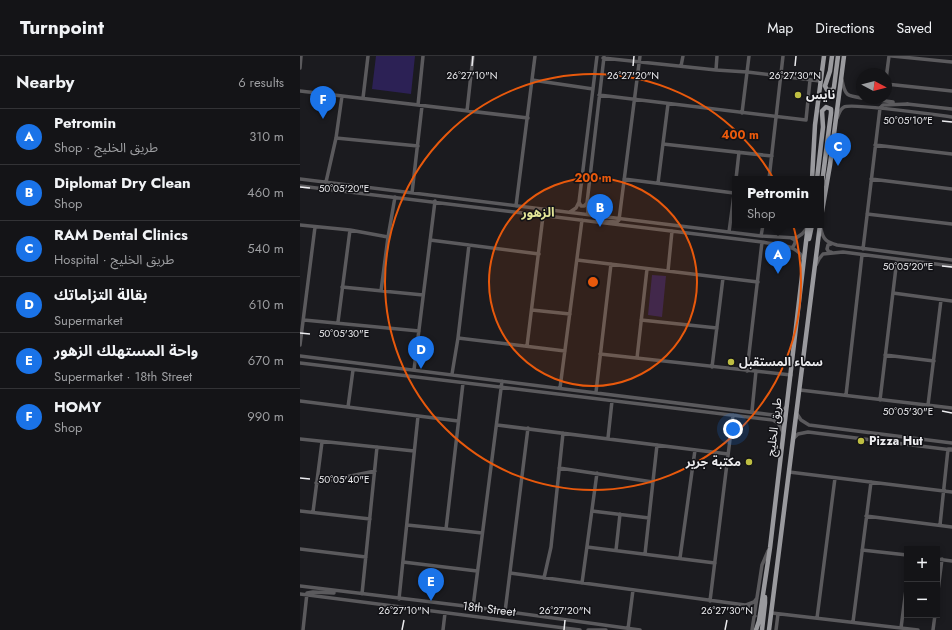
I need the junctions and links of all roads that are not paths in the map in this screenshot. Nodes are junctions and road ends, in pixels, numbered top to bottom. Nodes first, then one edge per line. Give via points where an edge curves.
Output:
1 (301, 56) edge
2 (368, 56) edge
3 (423, 56) edge
4 (473, 56) edge
5 (535, 56) edge
6 (597, 56) edge
7 (640, 56) edge
8 (682, 56) edge
9 (717, 56) edge
10 (749, 56) edge
11 (783, 56) edge
12 (824, 56) edge
13 (832, 56) edge
14 (838, 56) edge
15 (844, 56) edge
16 (888, 56) edge
17 (892, 56) edge
18 (604, 57) edge
19 (930, 58) edge
20 (639, 61) junction
21 (952, 62) edge
22 (681, 66) junction
23 (300, 68) edge
24 (887, 68) edge
25 (716, 70) junction
26 (747, 72) junction
27 (842, 75) junction
28 (780, 76) junction
29 (532, 80) junction
30 (810, 80) junction
31 (820, 81) junction
32 (892, 85) edge
33 (593, 89) junction
34 (300, 91) edge
35 (952, 91) edge
36 (342, 96) junction
37 (599, 96) junction
38 (856, 97) edge
39 (363, 98) junction
40 (634, 100) junction
41 (892, 101) edge
42 (668, 104) junction
43 (908, 104) junction
44 (420, 105) junction
45 (880, 108) junction
46 (952, 109) edge
47 (466, 111) junction
48 (742, 113) junction
49 (776, 117) junction
50 (952, 117) edge
51 (528, 118) junction
52 (836, 120) junction
53 (336, 138) junction
54 (663, 144) junction
55 (875, 145) junction
56 (418, 146) junction
57 (739, 152) junction
58 (952, 154) edge
59 (772, 156) junction
60 (736, 176) edge
61 (769, 176) edge
62 (812, 176) edge
63 (817, 176) edge
64 (823, 176) edge
65 (300, 179) edge
66 (624, 179) junction
67 (872, 179) junction
68 (326, 182) junction
69 (658, 183) junction
70 (300, 186) edge
71 (952, 189) edge
72 (412, 193) junction
73 (732, 193) edge
74 (435, 196) junction
75 (395, 197) junction
76 (824, 200) edge
77 (434, 202) junction
78 (579, 202) junction
79 (586, 203) junction
80 (516, 206) junction
81 (732, 209) edge
82 (568, 212) junction
83 (867, 214) junction
84 (543, 216) junction
85 (594, 216) junction
86 (619, 218) junction
87 (582, 220) junction
88 (594, 222) junction
89 (952, 224) edge
90 (300, 225) edge
91 (315, 227) junction
92 (762, 228) edge
93 (806, 228) edge
94 (808, 228) edge
95 (811, 228) edge
96 (819, 228) edge
97 (820, 228) edge
98 (350, 230) junction
99 (672, 231) junction
100 (729, 232) junction
101 (761, 236) junction
102 (388, 237) junction
103 (791, 238) junction
104 (430, 240) junction
105 (762, 242) junction
106 (834, 244) junction
107 (469, 245) junction
108 (790, 248) junction
109 (863, 249) junction
110 (806, 252) junction
111 (834, 252) junction
112 (539, 254) junction
113 (862, 255) junction
114 (898, 259) junction
115 (577, 260) junction
116 (952, 260) edge
117 (611, 264) junction
118 (805, 264) junction
119 (952, 266) edge
120 (815, 268) junction
121 (647, 269) junction
122 (668, 271) junction
123 (723, 278) junction
124 (758, 282) junction
125 (342, 287) junction
126 (381, 291) junction
127 (893, 293) junction
128 (423, 295) junction
129 (941, 300) junction
130 (952, 301) edge
131 (532, 310) junction
132 (570, 314) junction
133 (304, 320) junction
134 (641, 320) junction
135 (338, 322) junction
136 (716, 328) junction
137 (419, 331) junction
138 (458, 338) junction
139 (300, 344) edge
140 (527, 346) junction
141 (565, 351) junction
142 (600, 354) junction
143 (886, 355) junction
144 (300, 356) edge
145 (636, 358) junction
146 (934, 361) junction
147 (300, 364) edge
148 (712, 367) junction
149 (353, 370) junction
150 (414, 370) junction
151 (747, 371) junction
152 (756, 371) junction
153 (452, 374) junction
154 (791, 375) junction
155 (502, 381) junction
156 (463, 383) junction
157 (502, 388) junction
158 (560, 388) junction
159 (800, 390) junction
160 (596, 392) junction
161 (846, 395) junction
162 (880, 400) junction
163 (612, 401) junction
164 (300, 402) edge
165 (787, 405) junction
166 (928, 405) junction
167 (348, 407) junction
168 (952, 408) edge
169 (752, 411) junction
170 (760, 412) junction
171 (797, 414) junction
172 (733, 415) junction
173 (418, 416) junction
174 (756, 418) junction
175 (458, 420) junction
176 (497, 424) junction
177 (528, 428) junction
178 (563, 433) junction
179 (784, 434) junction
180 (608, 438) junction
181 (793, 438) junction
182 (300, 439) edge
183 (322, 442) junction
184 (952, 443) edge
185 (657, 445) junction
186 (377, 447) junction
187 (951, 449) edge
188 (694, 450) junction
189 (414, 451) junction
190 (728, 454) junction
191 (559, 468) junction
192 (374, 471) junction
193 (789, 472) junction
194 (597, 473) junction
195 (835, 478) junction
196 (653, 482) junction
197 (871, 482) junction
198 (316, 483) junction
199 (944, 490) junction
200 (952, 492) edge
201 (300, 510) edge
202 (592, 511) junction
203 (313, 512) junction
204 (620, 514) junction
205 (866, 516) junction
206 (649, 518) junction
207 (370, 519) junction
208 (407, 525) junction
209 (940, 525) junction
210 (952, 527) edge
211 (446, 529) junction
212 (482, 533) junction
213 (587, 547) junction
214 (770, 548) junction
215 (300, 549) edge
216 (616, 550) junction
217 (862, 550) junction
218 (645, 554) junction
219 (904, 555) edge
220 (366, 557) junction
221 (680, 558) junction
222 (942, 560) joint
223 (952, 561) edge
224 (403, 562) junction
225 (714, 563) junction
226 (477, 571) junction
227 (510, 573) junction
228 (544, 578) junction
229 (939, 582) edge
230 (582, 583) junction
231 (300, 586) edge
232 (764, 589) junction
233 (633, 590) junction
234 (347, 592) junction
235 (300, 594) edge
236 (362, 594) junction
237 (307, 595) junction
238 (758, 595) junction
239 (399, 599) junction
240 (710, 600) junction
241 (745, 605) junction
242 (904, 605) edge
243 (473, 607) junction
244 (505, 612) junction
245 (445, 613) junction
246 (772, 613) junction
247 (778, 614) junction
248 (755, 616) junction
249 (817, 618) junction
250 (935, 618) edge
251 (853, 622) junction
252 (901, 628) junction
253 (627, 629) edge
254 (303, 630) edge
255 (443, 630) edge
256 (580, 630) edge
257 (588, 630) edge
258 (606, 630) edge
259 (640, 630) edge
260 (752, 630) edge
261 (756, 630) edge
262 (762, 630) edge
263 (768, 630) edge
264 (776, 630) edge
265 (918, 630) edge
266 (933, 630) edge

1 - 23 street
2 - 39 street
3 - 44 street
4 - 47 street
5 - 29 street
6 - 33 street
7 - 20 street
8 - 22 street
9 - 25 street
10 - 26 street
11 - 28 street
12 - 31 main road
13 - 14 main road via 825,86 830,91 834,87
15 - 27 main road
16 - 24 street
17 - 19 street
18 - 20 street
18 - 37 street
19 - 21 street
20 - 22 street
20 - 40 street
22 - 25 street
25 - 26 street
26 - 28 street
26 - 48 street
27 - 38 street via 846,94
27 - 52 main road
28 - 30 street
28 - 49 street
29 - 33 street
29 - 51 street
30 - 31 street
30 - 49 street via 806,120
31 - 62 main road
32 - 35 street
33 - 78 street
34 - 36 street
36 - 39 street
36 - 53 street
37 - 40 street
37 - 79 street
39 - 44 street
40 - 42 street
40 - 66 street
41 - 43 street
42 - 48 street
42 - 54 street
43 - 45 street via 883,105
43 - 46 street
44 - 47 street
44 - 56 street
45 - 50 street
45 - 52 street via 846,106
45 - 55 street
47 - 51 street
48 - 49 street
49 - 59 street
51 - 80 street
52 - 76 main road
53 - 56 street
53 - 68 street
54 - 57 street
54 - 69 street
55 - 58 street
55 - 67 street
56 - 72 street
57 - 59 street
57 - 60 street
59 - 61 street
63 - 64 main road via 823,127 822,111 826,107 831,109 831,113
65 - 68 street
66 - 69 street
66 - 86 street
67 - 71 street
67 - 83 street
68 - 72 street
69 - 73 street
70 - 75 street
72 - 74 street
74 - 77 street
74 - 80 street
75 - 77 street
75 - 102 street
77 - 84 street
77 - 104 street
78 - 79 street via 581,206
78 - 82 street via 576,208
79 - 85 street via 588,212
80 - 82 street
81 - 100 street
82 - 85 street
83 - 89 street
83 - 109 street
84 - 87 street
84 - 112 street
85 - 86 street
86 - 88 street via 617,222
86 - 100 street
87 - 88 street
87 - 115 street
88 - 99 street
90 - 91 street
91 - 98 street
91 - 133 street
92 - 101 street
93 - 103 street via 800,236
94 - 110 main road, طريق الخليج
95 - 110 main road
96 - 120 main road, طريق الخليج
97 - 106 street via 824,239
98 - 102 street
98 - 125 street
99 - 105 street
99 - 122 street
100 - 101 street
101 - 103 street
102 - 126 street
103 - 108 street via 795,243
104 - 107 street
104 - 128 street
105 - 108 street
105 - 124 street
106 - 109 street
106 - 111 street via 827,247 829,252
107 - 112 street
107 - 138 street
108 - 118 street via 800,253
109 - 116 street
110 - 118 main road, طريق الخليج
111 - 113 street
111 - 120 street via 821,256
112 - 131 street
113 - 114 street
113 - 161 street
114 - 119 street
114 - 127 street
115 - 117 street
115 - 132 street
117 - 121 street
117 - 142 street
118 - 154 main road, طريق الخليج
120 - 159 main road, طريق الخليج
121 - 122 street
121 - 134 street
122 - 123 street
123 - 124 street
123 - 136 street
124 - 151 street
125 - 126 street
125 - 135 street
126 - 128 street
127 - 129 street
127 - 143 street
128 - 137 street
129 - 130 street
129 - 146 street
131 - 132 street
131 - 140 street
132 - 141 street
133 - 135 street
133 - 139 street
134 - 136 street
134 - 145 street
135 - 137 street
136 - 148 street
137 - 150 street
138 - 140 street
138 - 153 street
140 - 141 street
141 - 158 street
142 - 145 street
142 - 160 street
143 - 146 street
143 - 162 street
144 - 150 street
145 - 148 street
146 - 166 street
147 - 149 street
148 - 151 street
149 - 156 street
149 - 167 street
150 - 153 street
151 - 152 street
152 - 154 street
152 - 169 street
153 - 155 street
154 - 165 main road, طريق الخليج
155 - 157 street
155 - 158 street
156 - 157 street
156 - 175 street
157 - 163 street
157 - 176 street
158 - 160 street
159 - 161 street
159 - 171 main road, طريق الخليج
160 - 169 street
161 - 162 street
162 - 166 street
163 - 172 street
163 - 180 street
164 - 167 street
165 - 170 street via 779,414
165 - 179 main road, طريق الخليج
166 - 168 street
167 - 173 street
169 - 170 street
170 - 174 street
171 - 181 main road, طريق الخليج
171 - 184 street via 809,425
172 - 174 street
172 - 190 street
173 - 175 street
173 - 189 street
174 - 179 street via 776,422
175 - 211 street
176 - 177 street
176 - 212 street
177 - 178 street
177 - 227 street
178 - 180 street
178 - 191 street
179 - 214 main road, طريق الخليج
180 - 185 street
181 - 187 street via 808,432
181 - 193 main road, طريق الخليج
182 - 183 street
183 - 186 street
183 - 198 street
185 - 188 street
185 - 196 street
186 - 189 street
186 - 192 street
187 - 199 street
188 - 190 street
188 - 221 street
189 - 208 street
190 - 225 street
191 - 194 street
191 - 228 street via 551,547
192 - 198 street
192 - 207 street
193 - 195 street
193 - 246 main road, طريق الخليج
194 - 196 street
194 - 202 street
195 - 197 street
195 - 249 street
196 - 206 street
197 - 199 street
197 - 205 street
198 - 203 street
199 - 200 street
199 - 209 street
201 - 203 street
202 - 204 street
202 - 213 street
203 - 207 street
204 - 206 street
204 - 216 street
205 - 209 street
205 - 217 street
206 - 218 street
207 - 220 street
208 - 211 street
208 - 224 street
209 - 210 street
211 - 212 street
212 - 226 street
213 - 216 street
213 - 230 street
214 - 232 main road, طريق الخليج
214 - 238 street via 762,565
215 - 220 street
216 - 218 street
217 - 219 street
217 - 251 street
218 - 221 street
220 - 236 street
221 - 225 street
222 - 223 street
222 - 229 street
224 - 226 street
224 - 239 street
225 - 240 street
226 - 243 street
227 - 228 street
227 - 244 street
228 - 230 street
230 - 233 street
231 - 234 street
232 - 261 main road, طريق الخليج
232 - 262 main road
233 - 240 street
233 - 253 street
234 - 236 street
234 - 237 street via 308,592
235 - 237 street, 18th Street
236 - 239 street
237 - 245 street, 18th Street
237 - 254 street
238 - 241 street via 754,602
238 - 248 street
239 - 243 street
240 - 241 street
241 - 248 street via 752,608
242 - 252 street
243 - 244 street
244 - 253 street
245 - 255 street
245 - 256 street, 18th Street
246 - 247 street
246 - 263 main road, طريق الخليج
247 - 249 street
247 - 264 street
248 - 260 street
249 - 251 street
250 - 266 street
251 - 252 street
252 - 265 street
253 - 259 street
257 - 258 street

